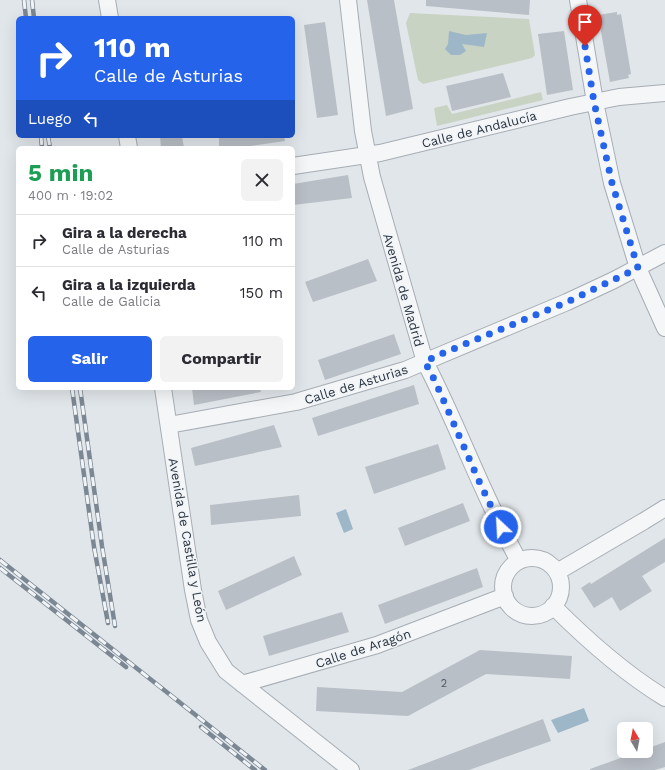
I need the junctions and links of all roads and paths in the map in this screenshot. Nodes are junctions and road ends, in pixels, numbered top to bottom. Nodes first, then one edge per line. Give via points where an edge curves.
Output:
1 (107, 0) edge
2 (348, 0) edge
3 (578, 0) edge
4 (110, 16) edge
5 (665, 93) edge
6 (594, 102) junction
7 (367, 156) junction
8 (295, 166) edge
9 (665, 253) edge
10 (638, 268) junction
11 (665, 328) edge
12 (425, 362) junction
13 (163, 390) edge
14 (169, 424) junction
15 (665, 508) edge
16 (519, 561) junction
17 (557, 572) junction
18 (505, 596) junction
19 (553, 606) junction
20 (242, 684) junction
21 (665, 698) edge
22 (351, 770) edge

1 - 4 street
2 - 7 street, Avenida de Madrid
3 - 6 street
5 - 6 street, Calle de Andalucía
6 - 7 street, Calle de Andalucía
6 - 10 street via 612,183
7 - 8 street, Calle de Andalucía
7 - 12 street, Avenida de Madrid
9 - 10 street, Calle de Asturias
10 - 11 street
10 - 12 street, Calle de Asturias via 567,302
12 - 14 street, Calle de Asturias via 296,402
12 - 16 street, Avenida de Madrid via 506,539
13 - 14 street, Avenida de Castilla y León
14 - 20 street, Avenida de Castilla y León via 199,620 208,642 226,671
15 - 17 street
16 - 17 street via 527,558 545,560
16 - 18 street via 506,576
17 - 19 street via 561,590
18 - 19 street via 515,609 524,614 542,614
18 - 20 street, Calle de Aragón via 377,645
19 - 21 street via 602,652
20 - 22 street, Avenida de Castilla y León

